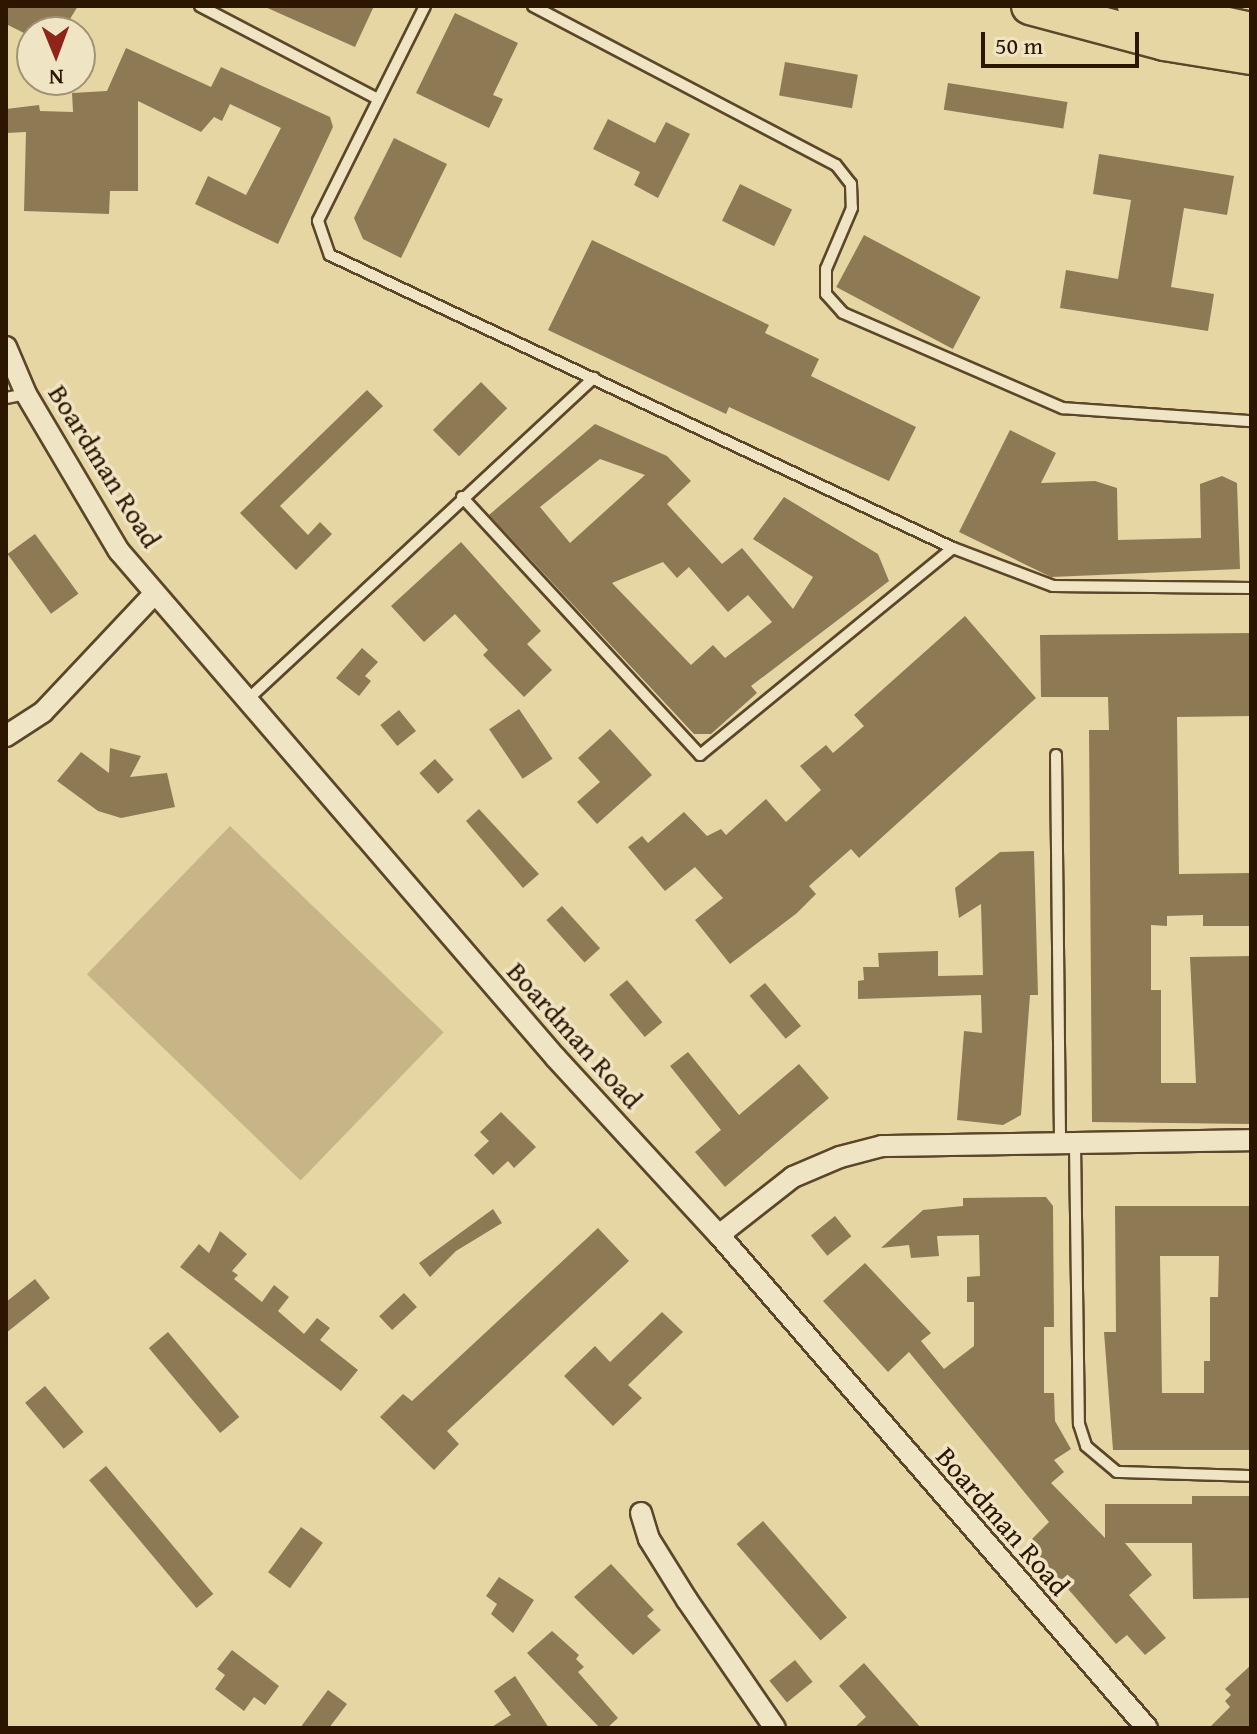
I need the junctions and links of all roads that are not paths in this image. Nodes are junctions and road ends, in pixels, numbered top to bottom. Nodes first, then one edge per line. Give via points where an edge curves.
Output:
1 (200, 6) edge
2 (425, 6) edge
3 (533, 6) edge
4 (1030, 6) edge
5 (1136, 6) edge
6 (1251, 31) edge
7 (1251, 56) edge
8 (378, 99) junction
9 (6, 347) edge
10 (594, 378) junction
11 (16, 396) edge
12 (1251, 421) edge
13 (462, 497) junction
14 (953, 548) junction
15 (1251, 588) edge
16 (155, 593) junction
17 (246, 701) junction
18 (6, 736) edge
19 (1056, 755) dead end
20 (1251, 1140) edge
21 (1067, 1144) junction
22 (719, 1235) junction
23 (1251, 1476) edge
24 (641, 1513) dead end
25 (775, 1728) edge
26 (1147, 1728) edge

1 - 8 lane
2 - 8 lane
3 - 12 lane via 836,165 851,184 852,208 826,269 826,294 843,313 1063,408
4 - 7 highway via 1164,42
5 - 6 highway
8 - 10 lane via 318,221 330,255
9 - 11 street, Boardman Road
10 - 13 lane
10 - 14 lane
11 - 16 street, Boardman Road via 119,551
13 - 14 lane via 700,755
13 - 17 lane
14 - 15 lane via 1073,589
16 - 17 street, Boardman Road
16 - 18 street via 43,712
17 - 22 street, Boardman Road via 556,1058
19 - 21 lane
20 - 21 street
21 - 22 street via 882,1146 793,1177
21 - 23 lane via 1079,1424 1086,1446 1117,1472
22 - 26 street, Boardman Road
24 - 25 street via 649,1539 679,1588

